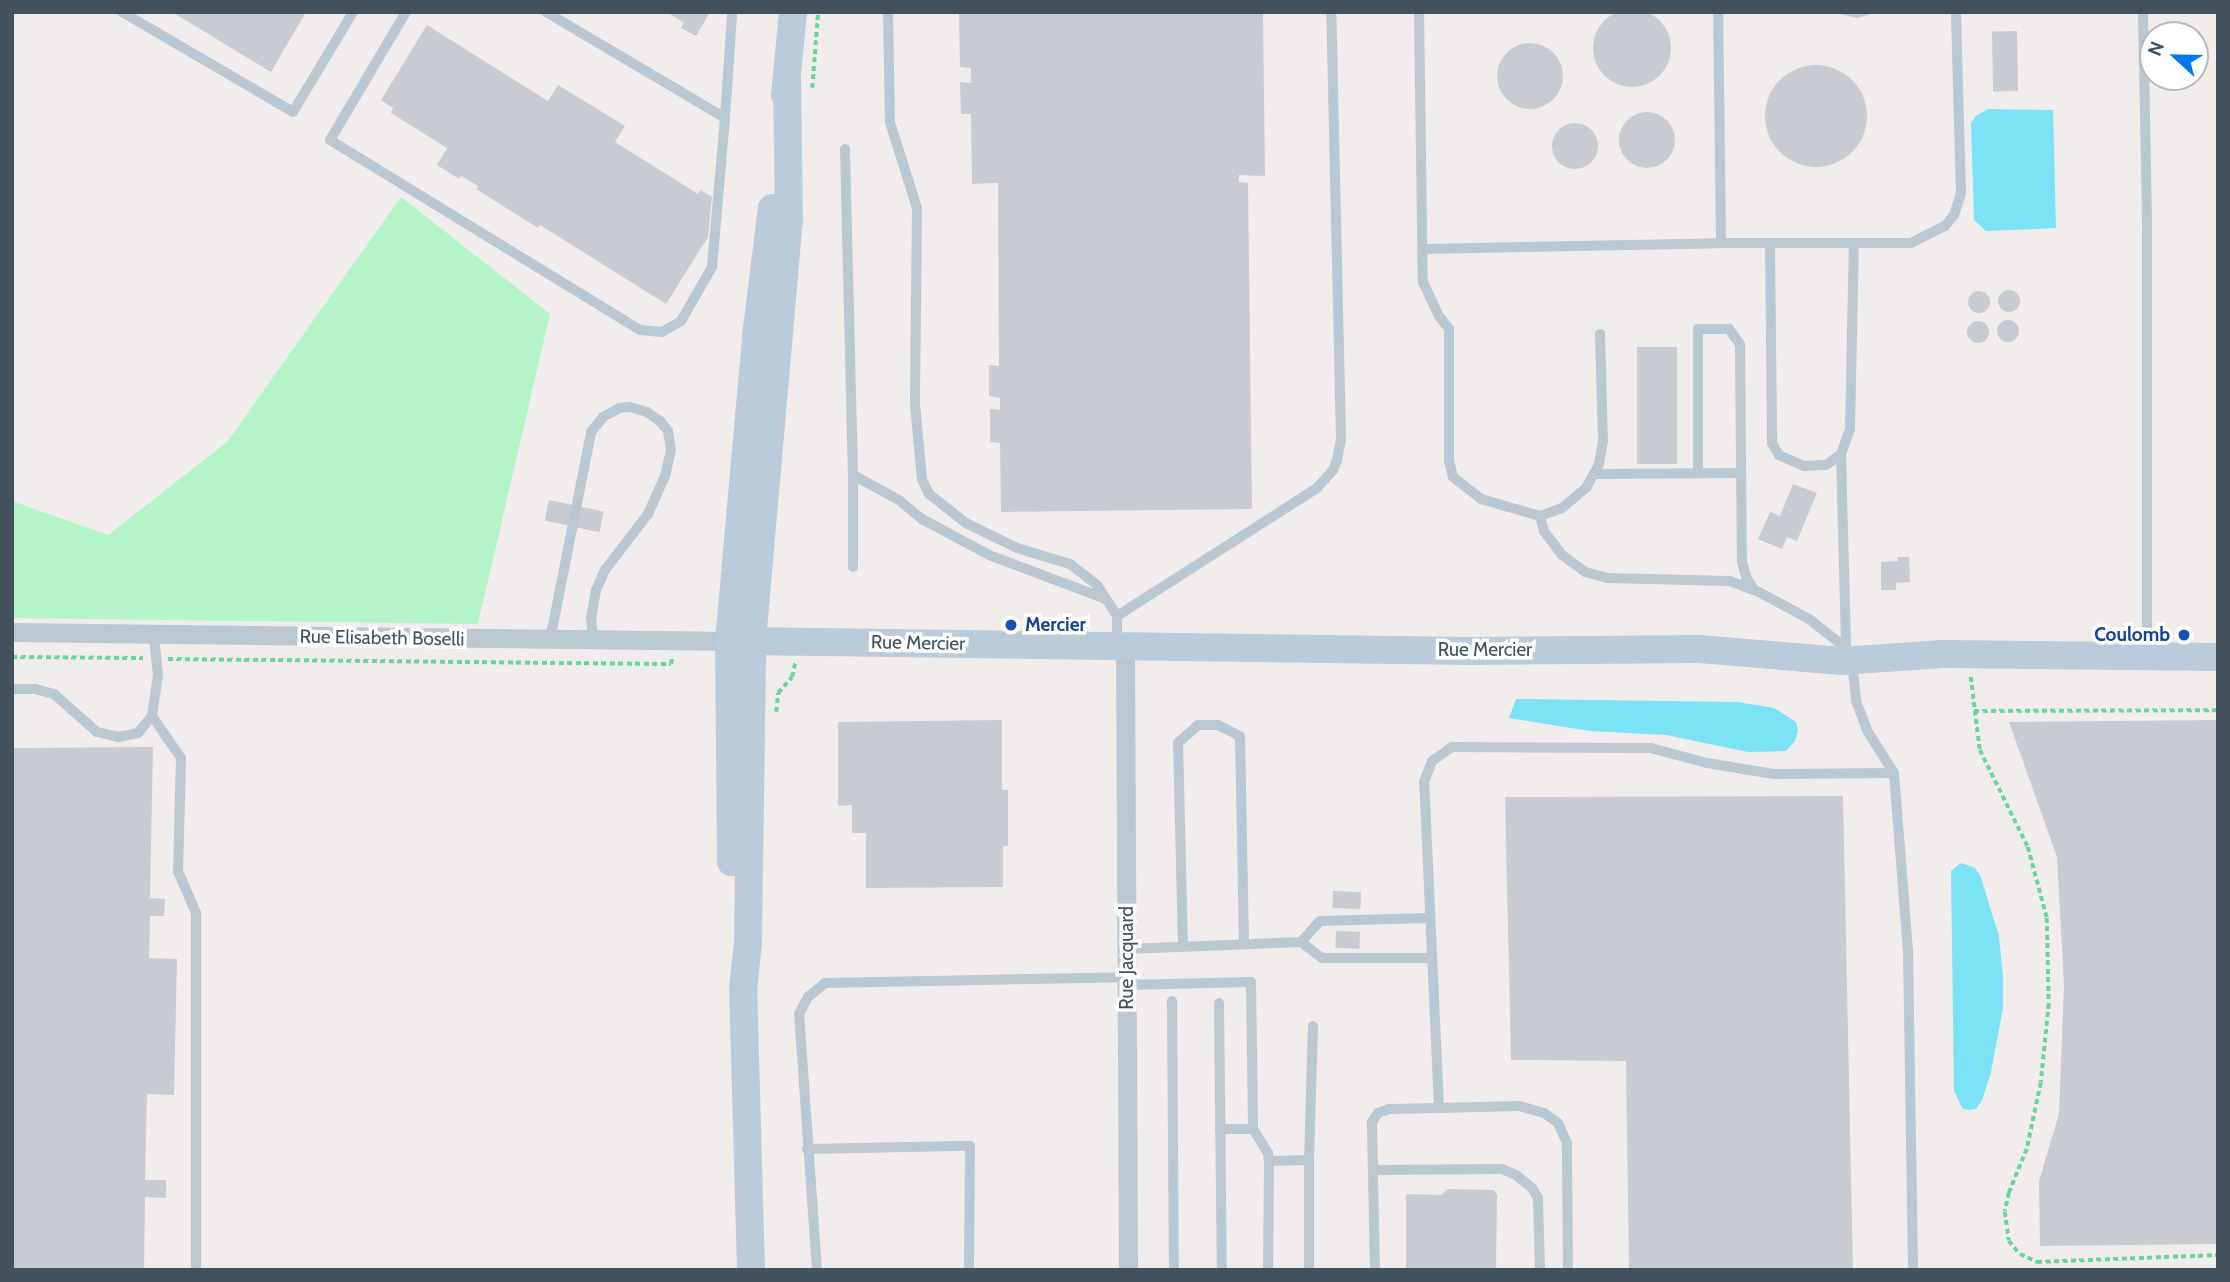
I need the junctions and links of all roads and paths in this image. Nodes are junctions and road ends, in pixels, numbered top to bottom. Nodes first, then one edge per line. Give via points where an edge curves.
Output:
1 (122, 12) edge
2 (352, 12) edge
3 (406, 12) edge
4 (546, 12) edge
5 (793, 12) edge
6 (888, 12) edge
7 (1331, 12) edge
8 (1419, 12) edge
9 (1718, 12) edge
10 (1956, 12) edge
11 (2143, 12) edge
12 (732, 15) dead end
13 (725, 118) junction
14 (845, 149) dead end
15 (1721, 243) junction
16 (1770, 243) junction
17 (1854, 243) junction
18 (1422, 249) junction
19 (1600, 334) dead end
20 (1841, 454) junction
21 (1698, 472) junction
22 (1741, 473) junction
23 (1594, 474) junction
24 (853, 475) junction
25 (1540, 516) junction
26 (853, 568) dead end
27 (1754, 590) junction
28 (1107, 599) junction
29 (1118, 616) junction
30 (12, 632) edge
31 (155, 636) junction
32 (550, 640) junction
33 (593, 640) junction
34 (672, 641) junction
35 (740, 641) junction
36 (1121, 646) junction
37 (1971, 654) junction
38 (1848, 655) junction
39 (2147, 656) junction
40 (12, 657) edge
41 (2218, 657) edge
42 (158, 658) junction
43 (12, 689) edge
44 (2218, 710) edge
45 (1974, 711) junction
46 (152, 716) junction
47 (1894, 773) junction
48 (1429, 918) junction
49 (1301, 942) junction
50 (1244, 944) junction
51 (1183, 946) junction
52 (1127, 949) junction
53 (1431, 958) junction
54 (1126, 981) junction
55 (1172, 1001) dead end
56 (1219, 1003) dead end
57 (1313, 1026) dead end
58 (1439, 1108) junction
59 (1220, 1129) junction
60 (1253, 1129) junction
61 (807, 1149) junction
62 (1309, 1160) junction
63 (1269, 1161) junction
64 (1373, 1170) junction
65 (2218, 1255) edge
66 (197, 1270) edge
67 (751, 1270) edge
68 (817, 1270) edge
69 (969, 1270) edge
70 (1128, 1270) edge
71 (1174, 1270) edge
72 (1222, 1270) edge
73 (1268, 1270) edge
74 (1309, 1270) edge
75 (1376, 1270) edge
76 (1540, 1270) edge
77 (1568, 1270) edge
78 (1913, 1270) edge

1 - 2 lane via 293,112
3 - 13 lane via 330,140 640,330 662,332 681,321 709,276
4 - 13 lane
5 - 35 street via 756,336
6 - 28 lane via 890,122 917,208 915,404 922,480 929,494 966,523 1017,548 1070,564 1097,584
7 - 29 lane via 1341,439 1337,460 1317,488
8 - 18 lane
9 - 15 lane
10 - 17 lane via 1959,204 1945,226 1911,243
11 - 39 lane
12 - 13 lane
14 - 24 lane
15 - 16 lane
15 - 18 lane
16 - 17 lane
16 - 20 lane via 1772,443 1779,455 1804,466 1826,466
17 - 20 lane via 1850,429
18 - 25 lane via 1423,282 1449,329 1448,461 1453,477 1481,499
19 - 23 lane via 1603,441
20 - 38 lane
21 - 22 lane
21 - 22 lane via 1698,329 1728,329 1740,344
21 - 23 lane
22 - 27 lane via 1742,562
23 - 25 lane via 1587,487 1562,508
24 - 26 lane
24 - 28 lane via 989,555
25 - 27 lane via 1544,531 1562,555 1585,572 1607,578 1730,581
27 - 38 lane via 1809,619
28 - 29 lane
29 - 36 lane
30 - 31 street, Rue Elisabeth Boselli
31 - 32 street, Rue Elisabeth Boselli
31 - 42 lane
32 - 33 street, Rue Elisabeth Boselli
32 - 33 lane via 592,432 603,417 629,407 660,421 668,432 671,450 648,514 596,590
33 - 34 street, Rue Elisabeth Boselli
34 - 35 street, Rue Elisabeth Boselli
34 - 42 path via 671,664
35 - 36 street, Rue Mercier
35 - 67 street via 731,876 736,959 743,990
36 - 38 street, Rue Mercier via 1699,649
36 - 52 street, Rue Jacquard
37 - 38 street, Rue Mercier
37 - 39 street, Rue Mercier
37 - 45 path
38 - 47 lane via 1856,701 1868,732
39 - 41 street, Rue Mercier
40 - 42 path
42 - 46 lane
43 - 46 lane via 54,694 97,732 118,737 138,733
44 - 45 path
45 - 65 path via 1980,750 2028,847 2047,918 2049,1004 2041,1083 2027,1149 2007,1202 2009,1241 2020,1254 2036,1262
46 - 66 lane via 181,758 178,871 196,913
47 - 48 lane via 1774,774 1651,748 1452,747 1432,761 1424,782
47 - 78 lane via 1908,949
48 - 49 lane via 1320,921
48 - 53 lane
49 - 50 lane
49 - 53 lane via 1322,958
50 - 51 lane
50 - 51 lane via 1240,736 1218,725 1198,725 1178,743
51 - 52 lane
52 - 54 street, Rue Jacquard
53 - 58 lane
54 - 60 lane via 1251,982
54 - 61 lane via 825,983 808,996 799,1014
54 - 70 street, Rue Jacquard
55 - 71 lane
56 - 59 lane
57 - 62 lane
58 - 64 lane via 1378,1113 1372,1122
58 - 77 lane via 1519,1107 1544,1113 1558,1123 1567,1143
59 - 60 lane
59 - 72 lane
60 - 63 lane
61 - 68 lane
61 - 69 lane via 970,1146
62 - 63 lane
62 - 74 lane
63 - 73 lane
64 - 75 lane
64 - 76 lane via 1502,1170 1516,1175 1538,1198

